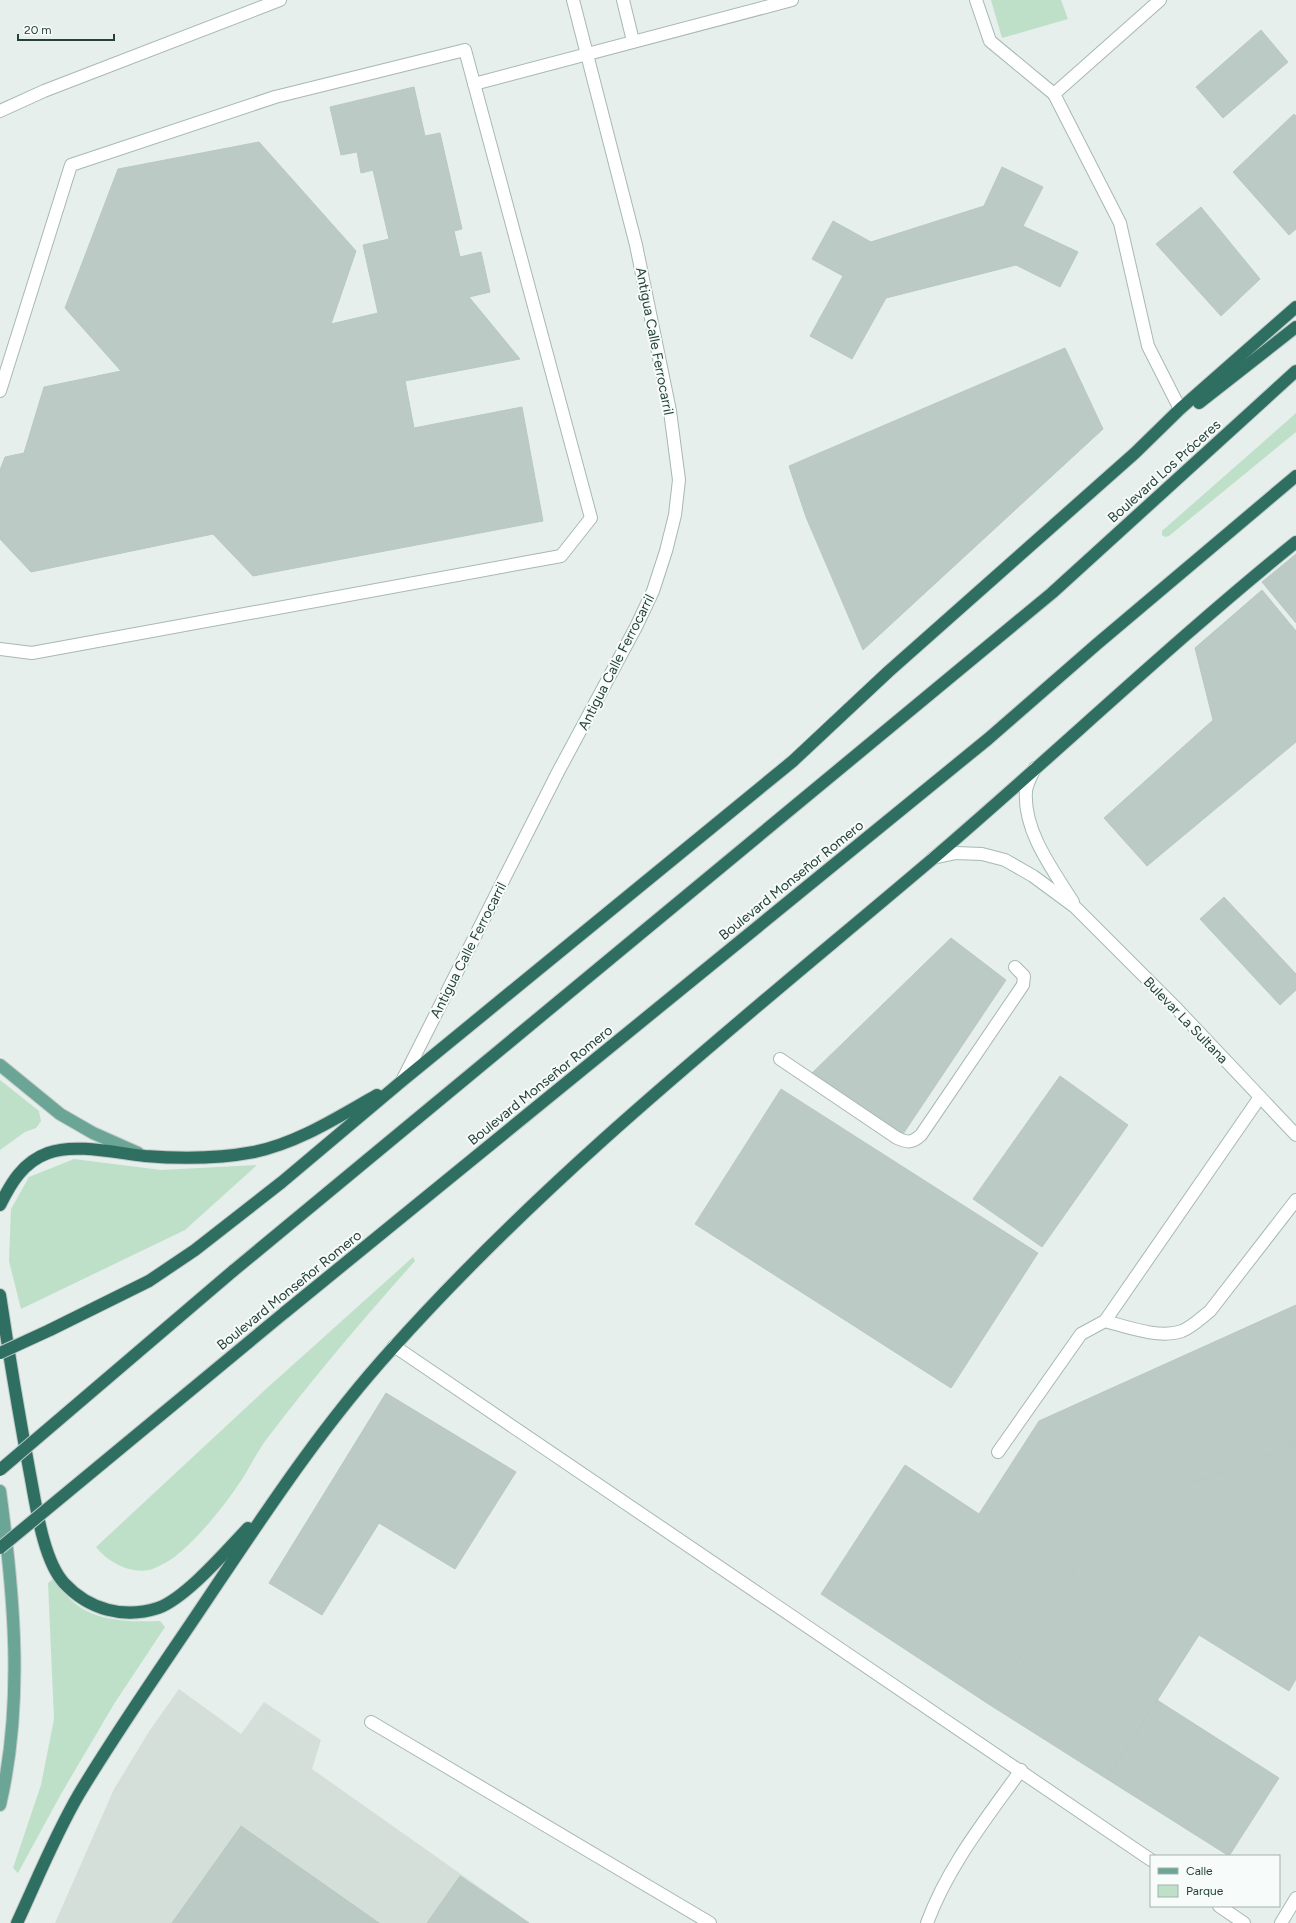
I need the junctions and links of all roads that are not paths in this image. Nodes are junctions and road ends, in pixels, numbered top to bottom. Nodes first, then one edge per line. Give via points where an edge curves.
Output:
1 (280, 0) edge
2 (573, 0) edge
3 (623, 0) edge
4 (792, 0) edge
5 (976, 0) edge
6 (1160, 0) edge
7 (633, 41) junction
8 (587, 54) junction
9 (474, 84) junction
10 (1054, 94) junction
11 (0, 111) edge
12 (1296, 307) edge
13 (1296, 327) edge
14 (1296, 371) edge
15 (0, 391) edge
16 (1180, 409) junction
17 (1135, 453) junction
18 (1296, 476) edge
19 (1296, 536) edge
20 (1296, 542) edge
21 (1269, 564) junction
22 (0, 649) edge
23 (1035, 768) junction
24 (934, 858) junction
25 (1076, 907) junction
26 (1015, 967) dead end
27 (780, 1059) dead end
28 (0, 1065) edge
29 (402, 1081) junction
30 (1260, 1097) junction
31 (1296, 1135) edge
32 (145, 1156) junction
33 (1296, 1200) edge
34 (0, 1205) edge
35 (0, 1295) edge
36 (1105, 1322) junction
37 (394, 1346) junction
38 (0, 1353) edge
39 (998, 1452) dead end
40 (0, 1470) edge
41 (0, 1491) edge
42 (268, 1509) junction
43 (0, 1548) edge
44 (371, 1722) dead end
45 (1021, 1770) junction
46 (0, 1805) edge
47 (1150, 1859) edge
48 (1296, 1898) edge
49 (1220, 1907) edge
50 (17, 1923) edge
51 (710, 1923) edge
52 (927, 1923) edge
53 (1244, 1923) edge
54 (1281, 1923) edge

1 - 11 street via 44,91
2 - 8 street, Antigua Calle Ferrocarril
3 - 7 street
4 - 7 street
5 - 10 street via 990,41
6 - 10 street
7 - 8 street
8 - 9 street
8 - 29 street, Antigua Calle Ferrocarril via 636,245 670,411 679,480 675,515 653,591 636,627 558,772
9 - 15 street via 465,50 275,97 71,165
9 - 22 street via 591,518 562,556 32,653
10 - 16 street via 1120,223 1148,346
12 - 16 highway
13 - 17 highway
14 - 40 highway, Boulevard Los Próceres, bridge via 1052,593 232,1272
16 - 17 highway
17 - 29 highway via 894,667 793,761
18 - 43 highway, Boulevard Monseñor Romero, bridge via 988,739
19 - 21 highway
20 - 21 highway
21 - 23 highway
23 - 24 highway
23 - 25 street, Bulevar La Sultana via 1026,790 1032,829
24 - 25 street, Bulevar La Sultana via 956,853 982,854 1005,860 1033,876
24 - 37 highway via 636,1110 512,1225
25 - 30 street, Bulevar La Sultana
26 - 27 street via 1024,976 1023,984 921,1135 914,1141 907,1143 897,1138
28 - 32 main road via 60,1114 114,1143
29 - 32 highway via 287,1143 254,1152 219,1157
29 - 38 highway, bridge via 282,1182 195,1250 149,1281
30 - 31 street, Bulevar La Sultana
30 - 36 street
32 - 34 highway via 73,1148 49,1152 19,1172
33 - 36 street via 1210,1311 1197,1322 1181,1331 1148,1332
35 - 42 highway via 41,1529 50,1559 64,1583 84,1600 110,1612 133,1613 159,1608 188,1589
36 - 39 street via 1081,1334
37 - 42 highway via 359,1386
37 - 45 street
41 - 46 main road via 11,1582 14,1678 12,1724
42 - 50 highway via 77,1797
44 - 51 street
45 - 47 street
45 - 52 street via 954,1865
48 - 54 street
49 - 53 street

